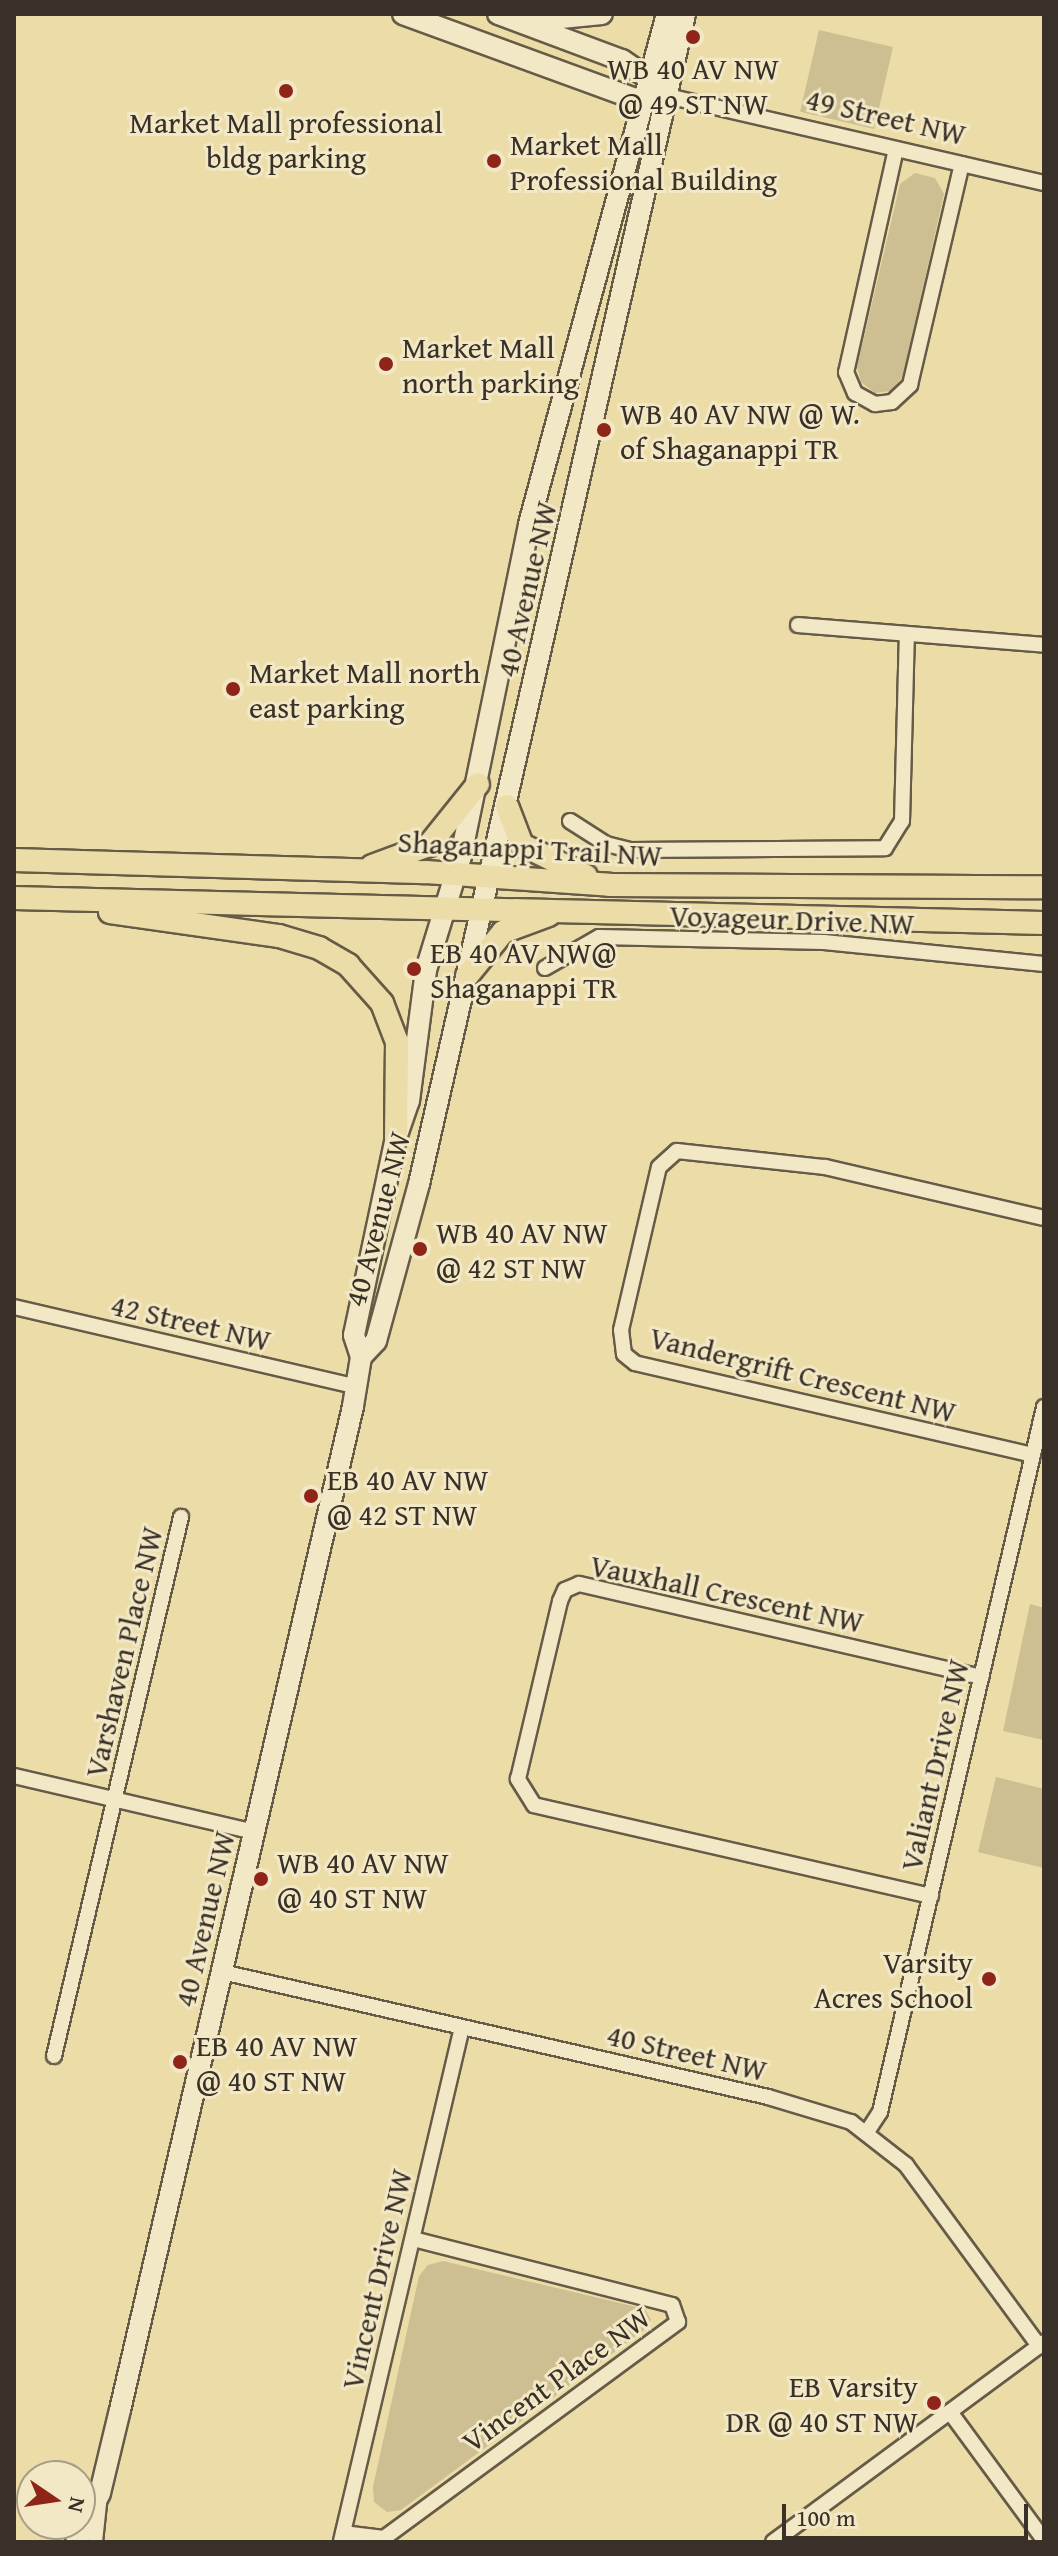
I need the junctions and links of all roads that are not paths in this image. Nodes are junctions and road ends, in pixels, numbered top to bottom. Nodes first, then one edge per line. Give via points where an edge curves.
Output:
1 (403, 14) edge
2 (498, 14) edge
3 (533, 14) edge
4 (602, 14) edge
5 (667, 14) edge
6 (685, 14) edge
7 (651, 76) junction
8 (667, 96) junction
9 (643, 102) junction
10 (896, 149) junction
11 (962, 164) junction
12 (1044, 183) edge
13 (798, 625) dead end
14 (907, 635) junction
15 (1044, 645) edge
16 (478, 784) junction
17 (507, 806) junction
18 (570, 821) dead end
19 (14, 860) edge
20 (362, 870) junction
21 (455, 875) junction
22 (490, 878) junction
23 (610, 885) junction
24 (1044, 887) edge
25 (14, 898) edge
26 (444, 906) junction
27 (482, 908) junction
28 (561, 911) junction
29 (1044, 923) edge
30 (1044, 964) edge
31 (545, 968) dead end
32 (467, 976) junction
33 (396, 1138) junction
34 (1044, 1218) edge
35 (14, 1307) edge
36 (361, 1357) junction
37 (357, 1387) junction
38 (1044, 1407) edge
39 (1033, 1455) junction
40 (181, 1517) dead end
41 (981, 1677) junction
42 (14, 1776) edge
43 (116, 1799) junction
44 (254, 1832) junction
45 (931, 1896) junction
46 (222, 1972) junction
47 (462, 2027) junction
48 (54, 2056) dead end
49 (867, 2132) junction
50 (413, 2239) junction
51 (1041, 2344) edge
52 (950, 2412) junction
53 (100, 2493) junction
54 (342, 2538) edge
55 (779, 2540) edge
56 (1044, 2540) edge
57 (76, 2542) edge
58 (95, 2542) edge

1 - 9 street
2 - 7 street
3 - 4 street
5 - 7 street, 40 Avenue NW
6 - 8 street, 40 Avenue NW
7 - 8 street
7 - 9 street, 40 Avenue NW
8 - 9 street, 49 Street NW
8 - 10 street, 49 Street NW
8 - 17 street, 40 Avenue NW
9 - 16 street, 40 Avenue NW via 529,524
10 - 11 street, 49 Street NW
10 - 11 street via 846,372 855,393 875,404 892,402 910,385
11 - 12 street, 49 Street NW
13 - 14 street
14 - 15 street
14 - 18 street via 902,821 895,839 866,851 630,850 606,844
16 - 20 main road via 429,845
16 - 21 street, 40 Avenue NW
17 - 22 street, 40 Avenue NW
17 - 23 main road via 516,838 533,853
19 - 20 main road, Shaganappi Trail NW
20 - 21 main road, Shaganappi Trail NW
21 - 22 main road, Shaganappi Trail NW
21 - 26 street, 40 Avenue NW
22 - 23 main road, Shaganappi Trail NW
22 - 27 street, 40 Avenue NW
23 - 24 main road, Shaganappi Trail NW
25 - 26 main road, Shaganappi Trail NW
25 - 33 main road via 279,936 341,961 374,991 397,1042
26 - 27 main road, Shaganappi Trail NW
26 - 33 street, 40 Avenue NW via 422,993 409,1101
27 - 28 main road, Shaganappi Trail NW
27 - 32 street, 40 Avenue NW
28 - 29 main road, Shaganappi Trail NW
28 - 32 main road via 503,932
30 - 31 street, Voyageur Drive NW via 824,942 599,937
32 - 36 street, 40 Avenue NW via 389,1299 376,1341
33 - 36 street, 40 Avenue NW via 354,1335
34 - 39 street, Vandergrift Crescent NW via 825,1167 677,1151 659,1167 621,1330 624,1354 635,1363
35 - 37 street, 42 Street NW
36 - 37 street, 40 Avenue NW
37 - 44 street, 40 Avenue NW
38 - 39 street, Valiant Drive NW
39 - 41 street, Valiant Drive NW
40 - 43 street, Varshaven Place NW
41 - 45 street, Valiant Drive NW
41 - 45 street, Vauxhall Crescent NW via 579,1584 565,1590 560,1601 518,1779 534,1805
42 - 43 street
43 - 44 street
43 - 48 street, Varshaven Place NW
44 - 46 street, 40 Avenue NW
45 - 49 street, Valiant Drive NW via 880,2112
46 - 47 street, 40 Street NW
46 - 53 street, 40 Avenue NW
47 - 49 street, 40 Street NW via 811,2108
47 - 50 street, Vincent Drive NW
49 - 51 street, 40 Street NW via 906,2165
50 - 54 street, Vincent Drive NW
50 - 54 street, Vincent Place NW via 672,2305 678,2322 384,2538
51 - 52 street
52 - 55 street
52 - 56 street
53 - 57 street, 40 Avenue NW
53 - 58 street, 40 Avenue NW

